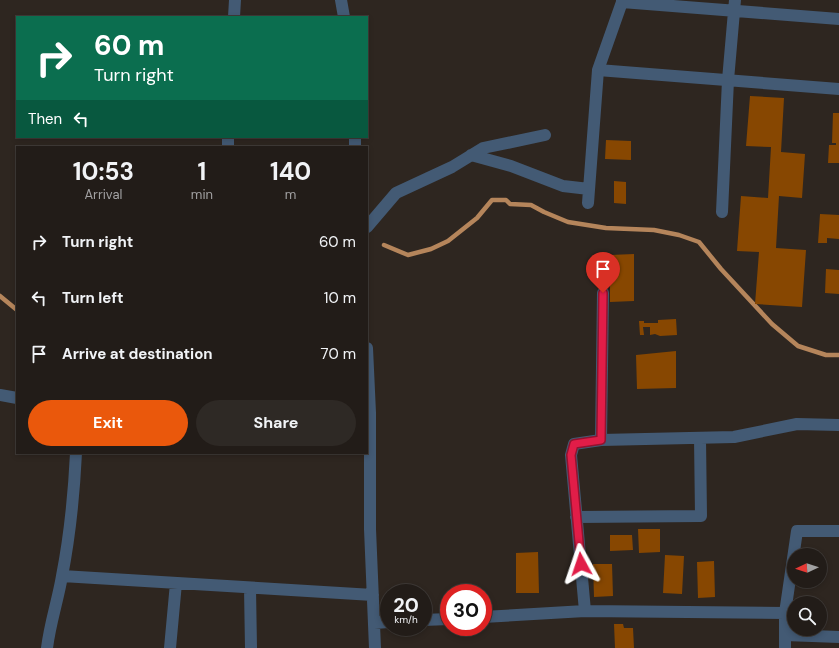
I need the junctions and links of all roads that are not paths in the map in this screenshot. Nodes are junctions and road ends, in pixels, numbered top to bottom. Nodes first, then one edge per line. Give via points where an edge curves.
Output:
1 (235, 0) edge
2 (341, 0) edge
3 (622, 1) edge
4 (734, 5) edge
5 (234, 16) edge
6 (344, 16) edge
7 (839, 19) edge
8 (598, 70) junction
9 (728, 80) junction
10 (839, 89) edge
11 (545, 135) dead end
12 (471, 155) junction
13 (589, 189) junction
14 (588, 203) dead end
15 (722, 212) dead end
16 (368, 226) edge
17 (603, 293) dead end
18 (368, 370) edge
19 (0, 395) edge
20 (16, 398) edge
21 (839, 424) edge
22 (700, 438) junction
23 (601, 440) junction
24 (76, 454) edge
25 (576, 517) junction
26 (839, 531) edge
27 (62, 576) junction
28 (176, 583) junction
29 (250, 588) junction
30 (373, 595) junction
31 (585, 611) junction
32 (785, 613) junction
33 (492, 616) edge
34 (374, 623) junction
35 (380, 623) edge
36 (785, 635) junction
37 (839, 637) edge
38 (47, 648) edge
39 (170, 648) edge
40 (251, 648) edge
41 (376, 648) edge
42 (785, 648) edge

1 - 5 street
2 - 6 street
3 - 4 street
3 - 8 street
4 - 7 street
4 - 9 street
8 - 9 street
8 - 13 street
9 - 10 street
9 - 15 street
11 - 12 street via 483,148
12 - 13 street via 511,166 563,186
12 - 16 street via 452,167 396,193
13 - 14 street
17 - 23 street
18 - 30 street
19 - 20 street
21 - 22 street via 797,424 734,437
22 - 23 street
22 - 25 street via 701,516
23 - 25 street via 574,444 571,455
24 - 27 street via 73,507
25 - 31 street
26 - 32 street via 797,531
27 - 28 street
27 - 38 street
28 - 29 street
28 - 39 street
29 - 30 street
29 - 40 street
30 - 34 street
31 - 32 street
31 - 33 street
32 - 36 street
34 - 35 street
34 - 41 street
36 - 37 street
36 - 42 street

